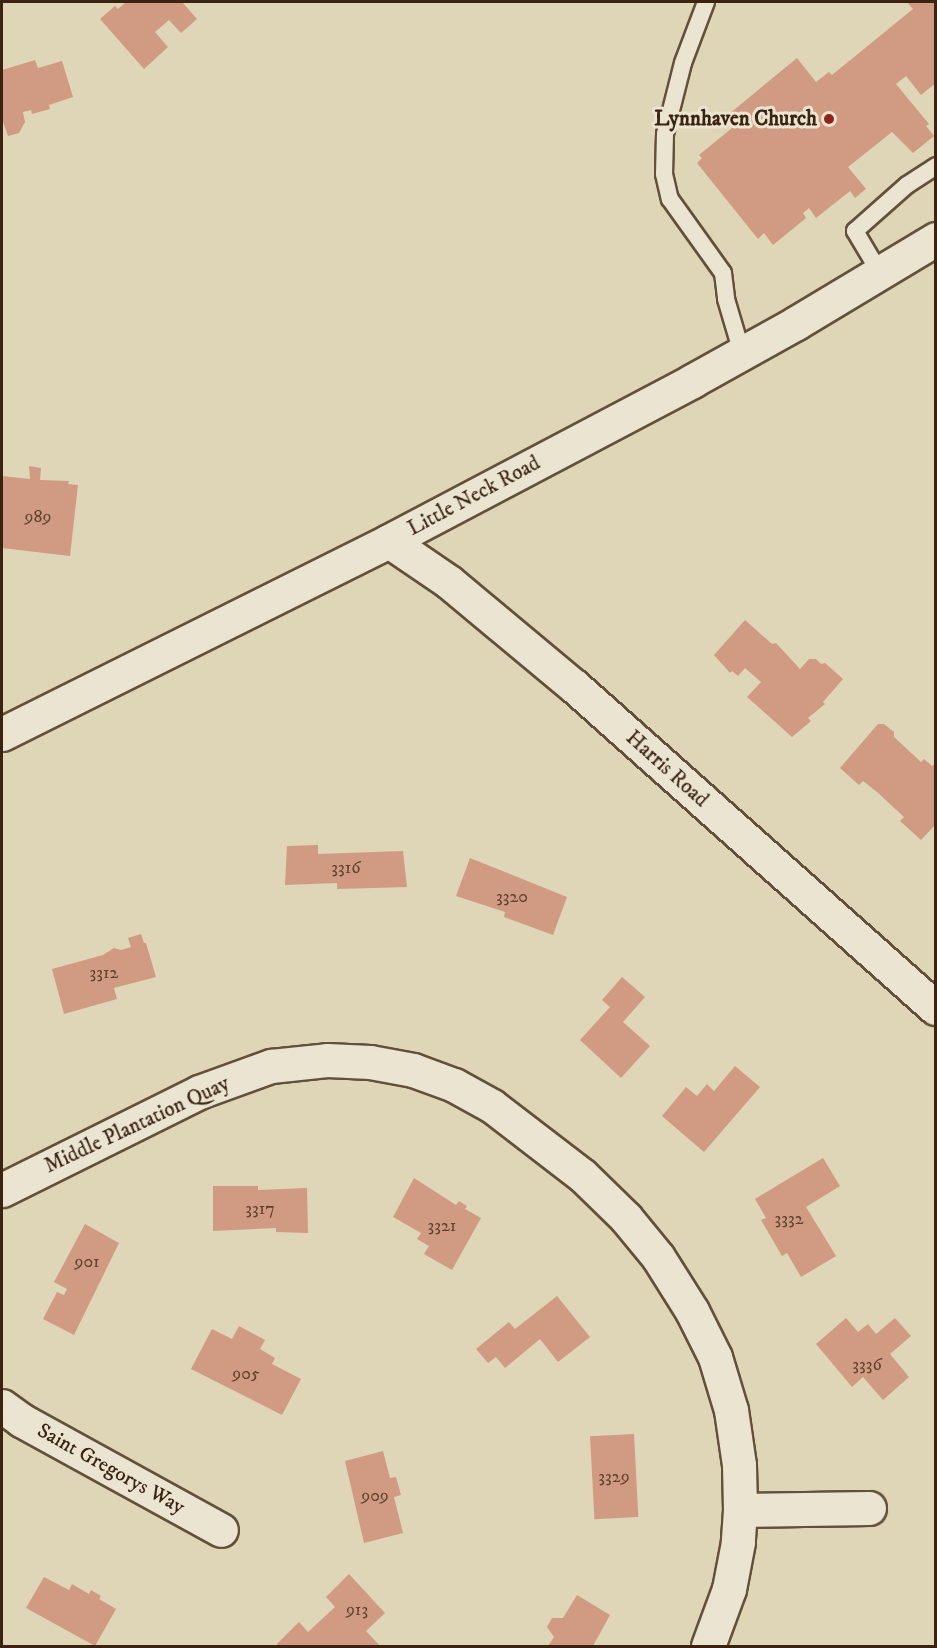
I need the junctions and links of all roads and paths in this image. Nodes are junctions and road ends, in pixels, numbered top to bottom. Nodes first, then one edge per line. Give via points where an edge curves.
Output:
1 (706, 2) edge
2 (936, 166) edge
3 (936, 239) edge
4 (880, 273) junction
5 (742, 354) junction
6 (389, 541) junction
7 (2, 734) edge
8 (936, 1008) edge
9 (2, 1190) edge
10 (2, 1406) edge
11 (869, 1508) dead end
12 (740, 1510) junction
13 (221, 1530) dead end
14 (708, 1647) edge

1 - 5 lane via 682,63 665,134 664,174 670,199 723,273 726,299
2 - 4 lane via 907,184 855,231
3 - 4 street, Little Neck Road
4 - 5 street, Little Neck Road
5 - 6 street, Little Neck Road
6 - 7 street, Little Neck Road
6 - 8 street, Harris Road via 449,582 574,686
9 - 12 street, Middle Plantation Quay via 199,1092 271,1066 327,1060 370,1062 413,1070 454,1085 492,1106 582,1175 626,1218 658,1257 693,1311 716,1357 731,1410 739,1465
10 - 13 street, Saint Gregorys Way
11 - 12 street
12 - 14 street, Middle Plantation Quay via 729,1589

